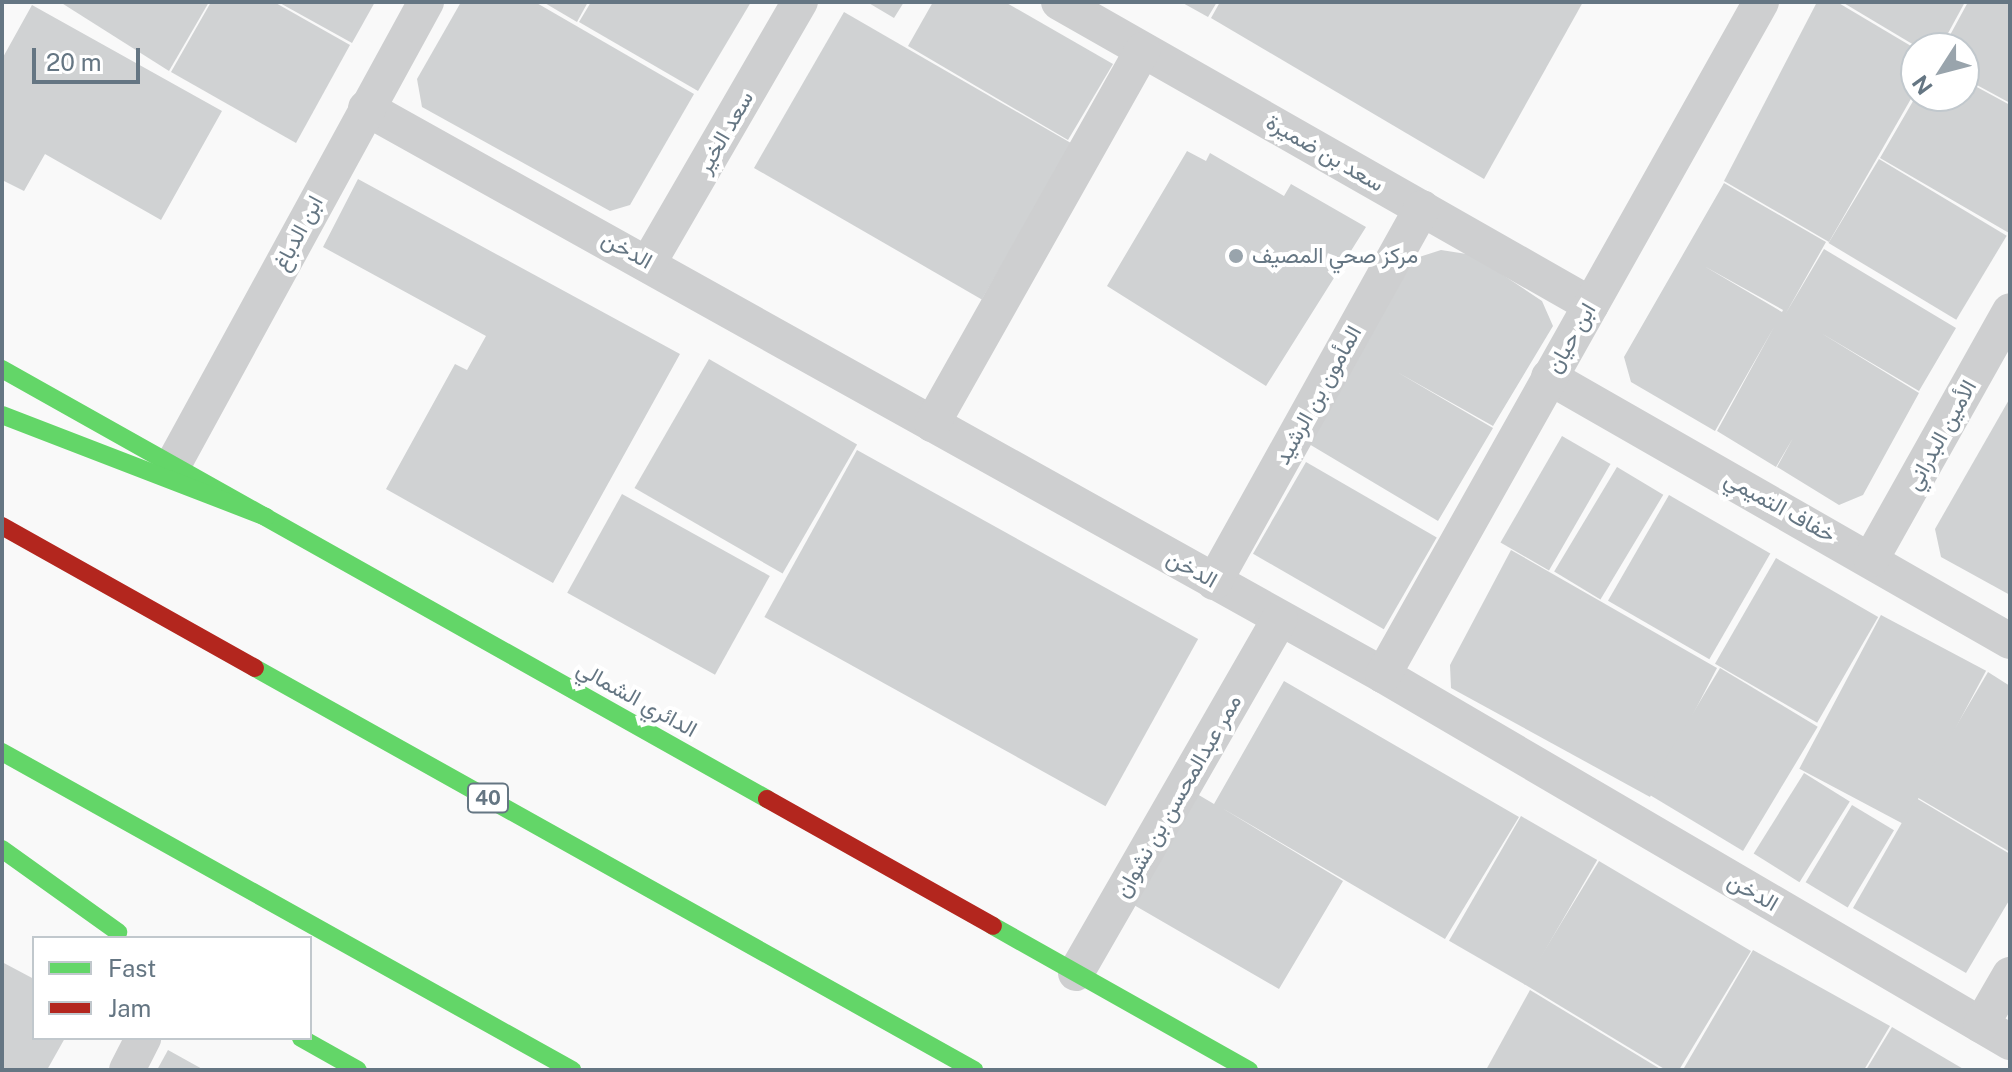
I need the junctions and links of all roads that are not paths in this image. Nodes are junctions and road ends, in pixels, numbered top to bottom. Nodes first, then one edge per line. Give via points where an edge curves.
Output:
1 (426, 2) edge
2 (800, 2) edge
3 (1059, 2) edge
4 (1761, 2) edge
5 (1143, 50) junction
6 (366, 108) junction
7 (1422, 208) junction
8 (649, 262) junction
9 (1591, 305) junction
10 (2010, 311) edge
11 (2, 369) edge
12 (1549, 377) junction
13 (2, 415) edge
14 (932, 424) junction
15 (173, 465) junction
16 (266, 517) junction
17 (2, 526) edge
18 (1871, 559) junction
19 (1214, 582) junction
20 (1280, 618) junction
21 (2010, 641) edge
22 (1383, 675) junction
23 (2, 752) edge
24 (2, 849) edge
25 (2, 873) edge
26 (123, 935) edge
27 (1076, 973) junction
28 (2010, 975) edge
29 (1996, 1034) edge
30 (142, 1040) edge
31 (305, 1040) edge
32 (127, 1070) edge
33 (358, 1070) edge
34 (572, 1070) edge
35 (974, 1070) edge
36 (1249, 1070) edge

1 - 6 street, ابن الدباغ
2 - 8 street, سعد الخير
3 - 5 street, سعد بن ضميرة
4 - 9 street, ابن حيان
5 - 7 street, سعد بن ضميرة
5 - 14 street
6 - 8 street, الدخن
6 - 15 street, ابن الدباغ
7 - 9 street, سعد بن ضميرة
7 - 19 street, المأمون بن الرشيد
8 - 14 street, الدخن
9 - 12 street, ابن حيان
10 - 18 street, الأمين البدراني
11 - 15 main road, الدائري الشمالي
12 - 18 street, خفاف التميمي
12 - 22 street, ابن حيان
13 - 16 main road
14 - 19 street, الدخن
15 - 16 main road, الدائري الشمالي
16 - 27 main road, الدائري الشمالي
17 - 35 main road, 40
18 - 21 street, خفاف التميمي
19 - 20 street, الدخن
20 - 22 street, الدخن
20 - 27 street, ممر عبدالمحسن بن نشوان
22 - 29 street, الدخن
23 - 34 main road
24 - 26 main road
25 - 26 main road
27 - 36 main road, الدائري الشمالي
28 - 29 street
30 - 32 street
31 - 33 main road

